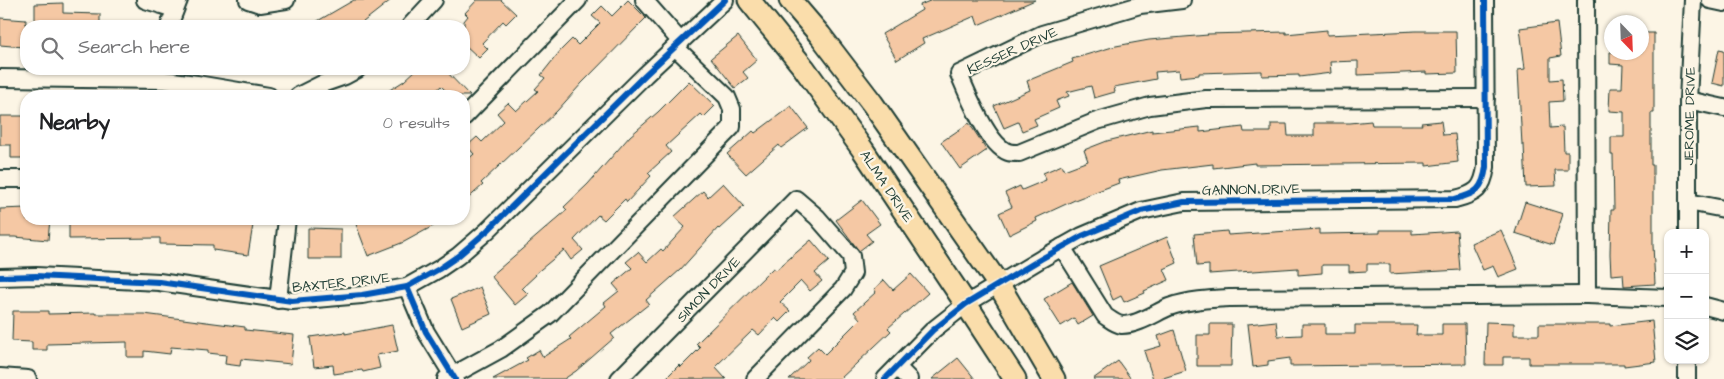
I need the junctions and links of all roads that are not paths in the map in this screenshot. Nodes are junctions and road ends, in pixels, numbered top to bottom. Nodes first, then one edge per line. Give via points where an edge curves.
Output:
1 (146, 0) edge
2 (248, 0) edge
3 (286, 0) edge
4 (434, 0) edge
5 (578, 0) edge
6 (644, 0) edge
7 (724, 0) edge
8 (749, 0) edge
9 (790, 0) edge
10 (1182, 0) edge
11 (1485, 0) edge
12 (1586, 0) edge
13 (1693, 0) edge
14 (1710, 0) edge
15 (1724, 3) edge
16 (177, 5) edge
17 (171, 20) edge
18 (416, 20) edge
19 (678, 44) junction
20 (123, 75) edge
21 (167, 75) edge
22 (347, 75) edge
23 (0, 78) edge
24 (233, 90) edge
25 (310, 90) edge
26 (1486, 98) junction
27 (1688, 100) junction
28 (1724, 108) edge
29 (470, 112) edge
30 (0, 179) edge
31 (20, 179) edge
32 (1688, 202) junction
33 (1724, 210) edge
34 (286, 225) edge
35 (1688, 229) edge
36 (1062, 247) junction
37 (0, 277) edge
38 (1000, 285) junction
39 (408, 286) junction
40 (1586, 295) junction
41 (1664, 298) edge
42 (278, 300) junction
43 (966, 304) junction
44 (1709, 307) edge
45 (1724, 311) edge
46 (1687, 364) edge
47 (897, 367) junction
48 (0, 377) edge
49 (451, 378) edge
50 (28, 379) edge
51 (620, 379) edge
52 (755, 379) edge
53 (885, 379) edge
54 (909, 379) edge
55 (1015, 379) edge
56 (1054, 379) edge
57 (1687, 379) edge

1 - 16 street
2 - 3 street via 260,4
4 - 18 street
5 - 29 street
6 - 19 street
7 - 19 street, BAXTER DRIVE
8 - 43 main road, ALMA DRIVE via 804,68
9 - 38 main road via 872,103
10 - 26 street, KESSER DRIVE via 1140,5 1042,34 959,74 970,100 996,142 1007,152 1019,153 1106,118 1150,106 1206,99
11 - 26 street, GANNON DRIVE
12 - 40 street
13 - 27 street, JEROME DRIVE
14 - 15 street
16 - 17 street
19 - 39 street, BAXTER DRIVE via 488,231 458,256
19 - 49 street via 726,97 732,109 732,127 550,314 501,349
20 - 23 street
21 - 24 street
22 - 25 street
26 - 36 street, GANNON DRIVE via 1484,181 1468,196 1455,199 1184,202 1140,211
27 - 28 street
27 - 32 street, JEROME DRIVE
30 - 31 street
32 - 33 street
32 - 35 street, JEROME DRIVE
34 - 42 street
36 - 38 street, GANNON DRIVE
36 - 40 street via 1106,316 1121,325 1171,307 1200,300 1230,298
37 - 42 street, BAXTER DRIVE via 159,282
38 - 43 street, GANNON DRIVE
38 - 56 main road
39 - 42 street, BAXTER DRIVE via 362,295
39 - 49 street via 426,332
40 - 41 street
43 - 47 street, GANNON DRIVE via 933,330
43 - 55 main road, ALMA DRIVE
44 - 45 street
46 - 57 street
47 - 53 street, GANNON DRIVE
47 - 54 street
48 - 50 street
51 - 52 street, SIMON DRIVE via 796,199 817,217 851,256 853,273 843,289

